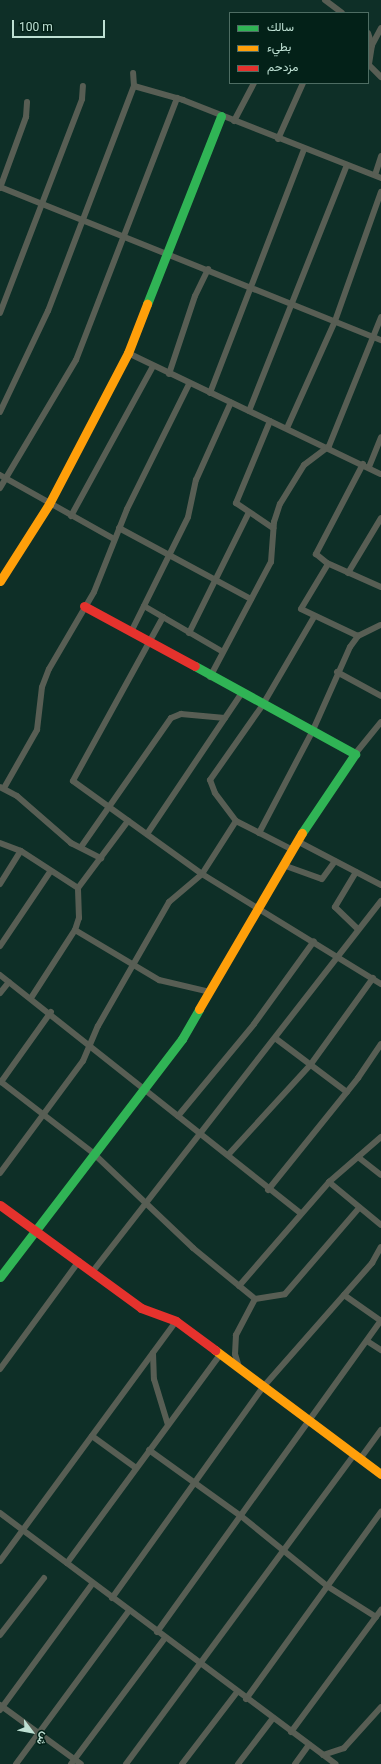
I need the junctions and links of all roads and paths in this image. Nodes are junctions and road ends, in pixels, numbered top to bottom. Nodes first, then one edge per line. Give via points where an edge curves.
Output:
1 (324, 0) edge
2 (341, 12) edge
3 (381, 28) edge
4 (369, 36) edge
5 (372, 44) junction
6 (133, 73) dead end
7 (381, 77) edge
8 (253, 84) edge
9 (303, 84) edge
10 (83, 86) dead end
11 (134, 86) junction
12 (177, 98) junction
13 (27, 102) dead end
14 (221, 116) junction
15 (234, 121) junction
16 (278, 139) junction
17 (304, 149) junction
18 (381, 156) edge
19 (348, 165) junction
20 (378, 177) edge
21 (0, 187) edge
22 (381, 192) edge
23 (42, 204) junction
24 (82, 221) junction
25 (124, 238) junction
26 (166, 252) junction
27 (208, 269) junction
28 (249, 286) junction
29 (292, 303) junction
30 (0, 313) edge
31 (381, 317) edge
32 (335, 321) junction
33 (373, 337) junction
34 (381, 340) edge
35 (128, 353) junction
36 (153, 366) junction
37 (169, 374) junction
38 (189, 384) junction
39 (210, 393) junction
40 (231, 402) junction
41 (249, 411) junction
42 (0, 412) edge
43 (270, 421) junction
44 (287, 428) junction
45 (381, 438) edge
46 (329, 446) junction
47 (366, 466) junction
48 (381, 474) edge
49 (0, 475) edge
50 (7, 479) junction
51 (0, 488) edge
52 (49, 504) junction
53 (248, 514) junction
54 (71, 516) junction
55 (381, 518) edge
56 (119, 528) junction
57 (273, 528) junction
58 (114, 539) junction
59 (170, 554) junction
60 (328, 564) junction
61 (348, 573) junction
62 (216, 579) junction
63 (0, 581) edge
64 (380, 585) edge
65 (251, 599) junction
66 (84, 606) junction
67 (144, 606) junction
68 (163, 617) junction
69 (314, 617) junction
70 (381, 625) edge
71 (131, 632) junction
72 (190, 632) junction
73 (358, 636) junction
74 (149, 643) junction
75 (223, 652) junction
76 (337, 672) junction
77 (210, 677) junction
78 (241, 694) junction
79 (381, 696) edge
80 (262, 706) junction
81 (225, 718) junction
82 (381, 722) edge
83 (313, 730) junction
84 (379, 730) edge
85 (355, 754) junction
86 (2, 787) edge
87 (107, 806) junction
88 (128, 821) junction
89 (236, 821) junction
90 (259, 833) junction
91 (147, 834) junction
92 (297, 841) junction
93 (0, 843) edge
94 (81, 848) junction
95 (291, 849) junction
96 (21, 851) junction
97 (102, 858) junction
98 (335, 860) junction
99 (283, 865) junction
100 (50, 872) junction
101 (356, 872) junction
102 (202, 874) junction
103 (0, 884) edge
104 (381, 885) edge
105 (78, 888) junction
106 (381, 901) edge
107 (257, 906) junction
108 (358, 929) junction
109 (75, 930) junction
110 (314, 941) junction
111 (0, 946) edge
112 (337, 956) junction
113 (134, 966) junction
114 (0, 975) edge
115 (373, 978) junction
116 (9, 982) junction
117 (381, 984) edge
118 (210, 992) junction
119 (0, 993) edge
120 (32, 998) junction
121 (51, 1012) junction
122 (275, 1038) junction
123 (91, 1044) junction
124 (381, 1044) edge
125 (311, 1064) junction
126 (0, 1081) edge
127 (142, 1088) junction
128 (347, 1092) junction
129 (44, 1115) junction
130 (178, 1116) junction
131 (200, 1134) junction
132 (381, 1137) edge
133 (93, 1153) junction
134 (228, 1155) junction
135 (358, 1157) junction
136 (0, 1173) edge
137 (381, 1175) edge
138 (328, 1182) junction
139 (268, 1190) junction
140 (145, 1202) junction
141 (0, 1205) edge
142 (358, 1209) junction
143 (300, 1213) junction
144 (381, 1225) edge
145 (35, 1230) junction
146 (381, 1247) edge
147 (79, 1261) junction
148 (93, 1271) junction
149 (0, 1277) edge
150 (239, 1286) junction
151 (344, 1295) junction
152 (255, 1299) junction
153 (381, 1321) edge
154 (176, 1322) junction
155 (367, 1341) junction
156 (381, 1350) edge
157 (153, 1353) junction
158 (219, 1356) junction
159 (0, 1369) edge
160 (242, 1372) junction
161 (264, 1386) junction
162 (311, 1421) junction
163 (168, 1425) junction
164 (381, 1430) edge
165 (92, 1436) junction
166 (149, 1450) junction
167 (357, 1457) junction
168 (136, 1468) junction
169 (381, 1474) edge
170 (195, 1484) junction
171 (381, 1512) edge
172 (0, 1513) edge
173 (241, 1516) junction
174 (24, 1531) junction
175 (284, 1549) junction
176 (0, 1561) edge
177 (67, 1563) junction
178 (44, 1578) dead end
179 (93, 1583) junction
180 (327, 1586) junction
181 (112, 1598) junction
182 (381, 1610) edge
183 (129, 1611) junction
184 (376, 1617) junction
185 (157, 1632) junction
186 (0, 1636) edge
187 (165, 1638) junction
188 (199, 1664) junction
189 (237, 1692) junction
190 (246, 1699) junction
191 (381, 1707) edge
192 (1, 1708) edge
193 (273, 1718) junction
194 (291, 1732) junction
195 (39, 1733) junction
196 (309, 1745) junction
197 (323, 1755) junction
198 (73, 1762) edge
199 (16, 1764) edge
200 (81, 1764) edge
201 (126, 1764) edge
202 (182, 1764) edge
203 (238, 1764) edge
204 (295, 1764) edge
205 (335, 1764) edge

1 - 2 street
3 - 5 street
4 - 5 street
5 - 7 street via 369,65
6 - 11 street
8 - 15 street
9 - 16 street
10 - 23 street via 82,100
11 - 12 street
11 - 24 street
12 - 14 street
12 - 25 street
13 - 21 street via 26,117
14 - 15 street
14 - 26 street
15 - 16 street
16 - 17 street
17 - 19 street
17 - 28 street
18 - 20 street
19 - 20 street
19 - 29 street
21 - 23 street
22 - 32 street
23 - 24 street
23 - 30 street
24 - 25 street
24 - 42 street via 48,311
25 - 26 street
25 - 50 street via 76,360
26 - 27 street
26 - 35 street
27 - 28 street
27 - 37 street via 195,296
28 - 29 street
28 - 39 street
29 - 32 street
29 - 41 street
31 - 33 street
32 - 33 street
32 - 44 street
33 - 34 street
33 - 46 street
35 - 36 street
35 - 52 street
36 - 37 street
36 - 54 street
37 - 38 street
38 - 39 street
38 - 56 street
39 - 40 street
40 - 41 street
40 - 59 street via 196,480 192,509
41 - 43 street
43 - 44 street
43 - 53 street via 236,500 237,506
44 - 46 street
45 - 47 street
46 - 47 street
46 - 57 street via 304,465 290,483
47 - 48 street
47 - 60 street via 317,552 318,557
49 - 50 street
50 - 51 street
50 - 52 street
52 - 54 street
52 - 63 street
53 - 57 street
53 - 62 street
54 - 58 street
55 - 61 street
56 - 58 street
56 - 59 street
57 - 65 street via 273,557
58 - 66 street via 98,583
59 - 62 street
59 - 67 street
60 - 61 street
60 - 69 street via 301,607
61 - 64 street
62 - 65 street
62 - 72 street
65 - 75 street
66 - 71 street
66 - 86 street via 62,642 42,687 37,730
67 - 68 street
67 - 71 street
68 - 72 street
68 - 74 street
69 - 73 street
69 - 80 street
70 - 73 street
71 - 74 street
72 - 75 street
73 - 76 street
74 - 77 street
74 - 87 street via 73,778
75 - 77 street
76 - 79 street
76 - 83 street
77 - 78 street
78 - 80 street
78 - 81 street
80 - 83 street
80 - 89 street via 210,780 214,793
81 - 87 street via 181,714 170,718
81 - 91 street
82 - 84 street
83 - 85 street
83 - 90 street
84 - 85 street
85 - 92 street
86 - 94 street via 62,837
87 - 88 street
87 - 94 street
88 - 91 street
88 - 97 street
89 - 90 street
89 - 102 street
90 - 95 street
91 - 102 street
92 - 95 street
92 - 98 street
93 - 96 street
94 - 97 street
95 - 99 street
96 - 100 street
96 - 103 street
97 - 105 street
98 - 99 street via 322,879
98 - 101 street
99 - 107 street
100 - 105 street
100 - 111 street
101 - 104 street
101 - 108 street via 335,905
102 - 107 street
102 - 113 street via 169,902
105 - 109 street via 79,918
106 - 108 street
107 - 110 street
107 - 118 street
108 - 112 street
109 - 113 street
109 - 120 street
110 - 112 street
110 - 130 street via 254,1024
112 - 115 street
112 - 122 street
113 - 118 street via 158,980
113 - 123 street
114 - 116 street
115 - 117 street
115 - 125 street
116 - 119 street
116 - 120 street
118 - 127 street via 182,1039
120 - 121 street
121 - 123 street
121 - 126 street
122 - 125 street
122 - 131 street
123 - 127 street
123 - 129 street via 66,1088
124 - 128 street
125 - 128 street
125 - 134 street
126 - 129 street
127 - 130 street
127 - 133 street
128 - 139 street
129 - 133 street
129 - 136 street
130 - 131 street
131 - 134 street
131 - 140 street
132 - 135 street
133 - 140 street
133 - 145 street
134 - 139 street
135 - 137 street
135 - 138 street
138 - 142 street
138 - 143 street
139 - 143 street
140 - 148 street
140 - 150 street
141 - 145 street
142 - 144 street
142 - 152 street via 285,1294
143 - 150 street
145 - 147 street
145 - 149 street
146 - 151 street
147 - 148 street
147 - 159 street
148 - 154 street via 141,1308
150 - 152 street
151 - 153 street
151 - 161 street
152 - 160 street via 236,1335 235,1354
153 - 155 street
154 - 157 street
154 - 158 street
155 - 156 street
155 - 162 street
157 - 163 street via 154,1379
157 - 165 street
158 - 160 street
158 - 163 street
160 - 161 street
161 - 162 street
161 - 170 street
162 - 167 street
162 - 173 street
163 - 166 street
164 - 167 street
165 - 168 street
165 - 174 street
166 - 168 street
166 - 170 street
167 - 169 street
167 - 175 street
168 - 177 street
170 - 173 street
170 - 181 street
171 - 180 street
172 - 174 street
173 - 175 street
173 - 185 street
174 - 176 street
174 - 177 street
175 - 180 street
175 - 188 street
177 - 179 street
178 - 186 street
179 - 181 street
179 - 192 street
180 - 184 street
180 - 190 street
181 - 183 street
182 - 184 street
183 - 185 street
183 - 195 street
184 - 194 street
185 - 187 street
187 - 188 street
187 - 198 street
188 - 189 street
188 - 201 street
189 - 190 street
189 - 202 street
190 - 193 street
191 - 197 street via 344,1748
192 - 195 street
193 - 194 street
193 - 203 street
194 - 196 street
195 - 198 street
195 - 199 street
196 - 197 street
196 - 204 street
197 - 205 street
198 - 200 street

